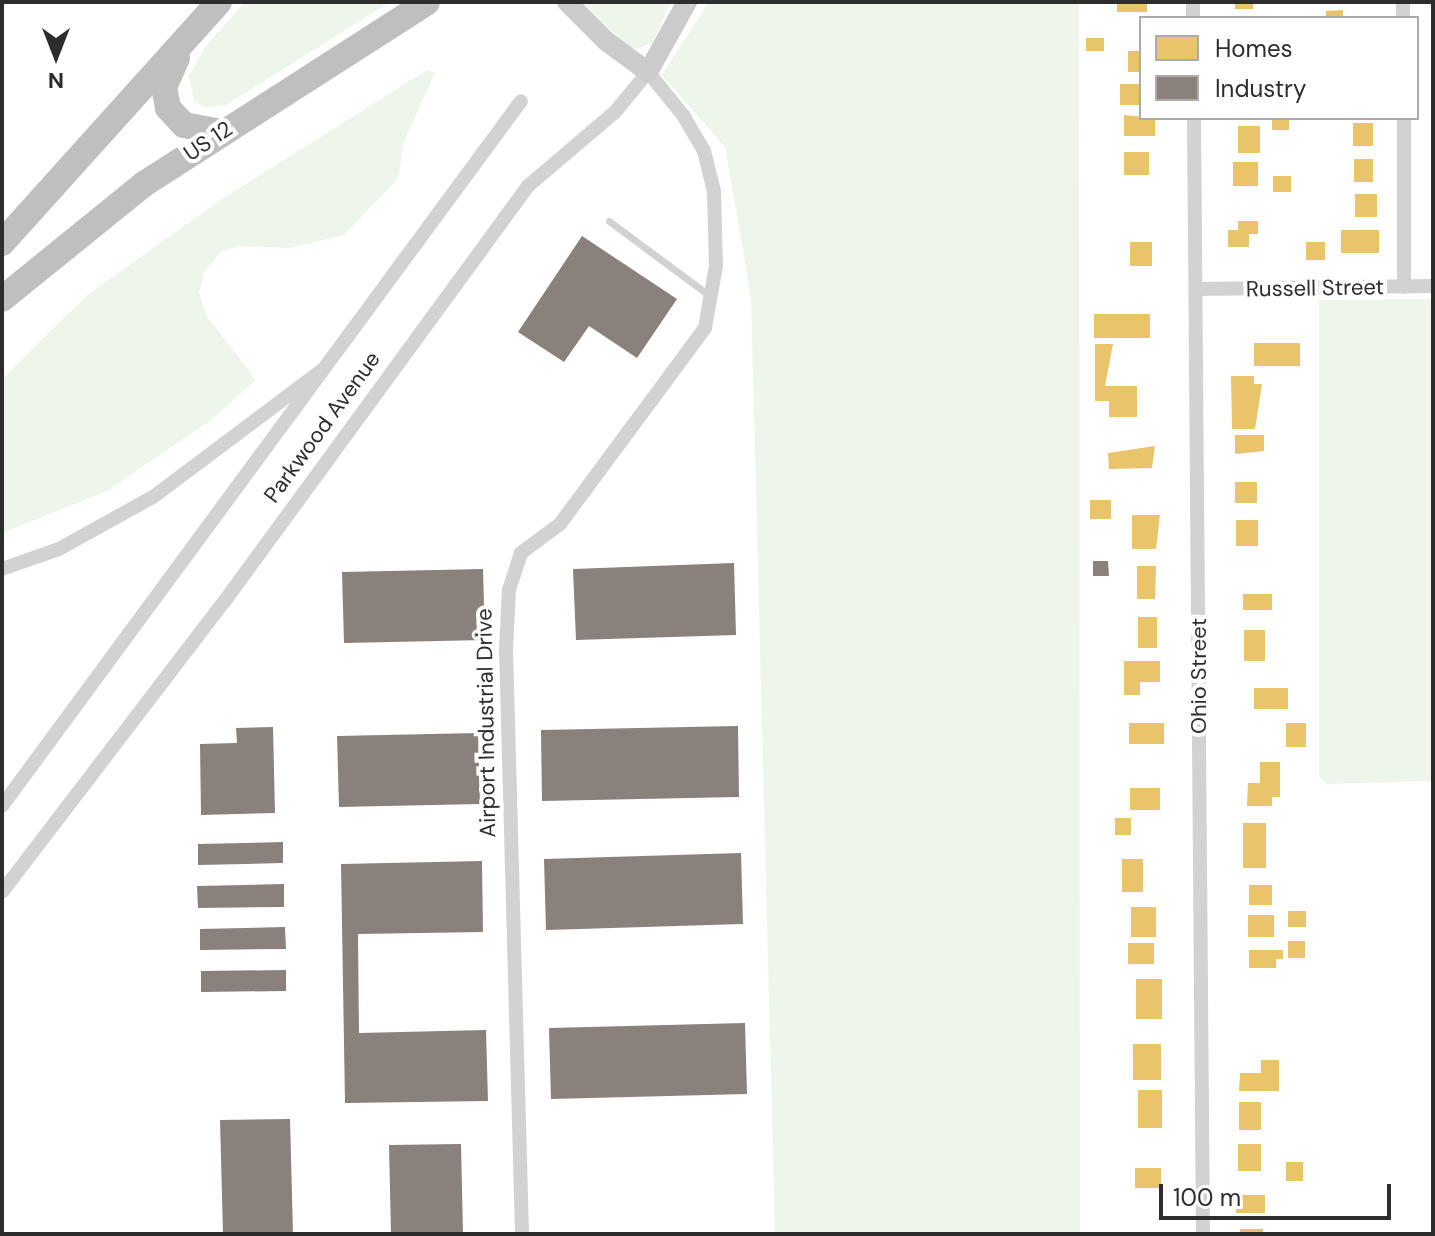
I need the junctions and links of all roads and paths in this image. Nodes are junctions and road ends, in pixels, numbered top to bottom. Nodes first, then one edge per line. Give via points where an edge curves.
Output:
1 (219, 2) edge
2 (427, 2) edge
3 (567, 2) edge
4 (687, 2) edge
5 (191, 34) junction
6 (648, 72) junction
7 (521, 101) dead end
8 (1194, 120) edge
9 (1404, 120) edge
10 (220, 132) junction
11 (609, 221) dead end
12 (2, 243) edge
13 (1433, 286) edge
14 (1404, 287) junction
15 (1196, 289) junction
16 (712, 297) junction
17 (2, 299) edge
18 (329, 365) junction
19 (2, 569) edge
20 (2, 806) edge
21 (2, 892) edge
22 (522, 1234) edge
23 (1203, 1234) edge

1 - 5 highway
2 - 10 highway, US 12 / US 12
3 - 6 street, Airport Industrial Drive via 606,41
4 - 6 street, Parkwood Avenue
5 - 10 highway via 168,72 168,108 184,125
5 - 12 highway
6 - 16 street, Airport Industrial Drive via 704,151 716,215
6 - 21 street, Parkwood Avenue via 615,112 528,186 224,602
7 - 18 street
8 - 15 street, Ohio Street
9 - 14 street
10 - 17 highway, US 12 / US 12 via 100,217
11 - 16 lane
13 - 14 street, Russell Street
14 - 15 street, Russell Street
15 - 23 street, Ohio Street
16 - 22 street, Airport Industrial Drive via 705,328 560,524 521,553 509,589 506,649
18 - 19 street via 153,497 59,549
18 - 20 street

